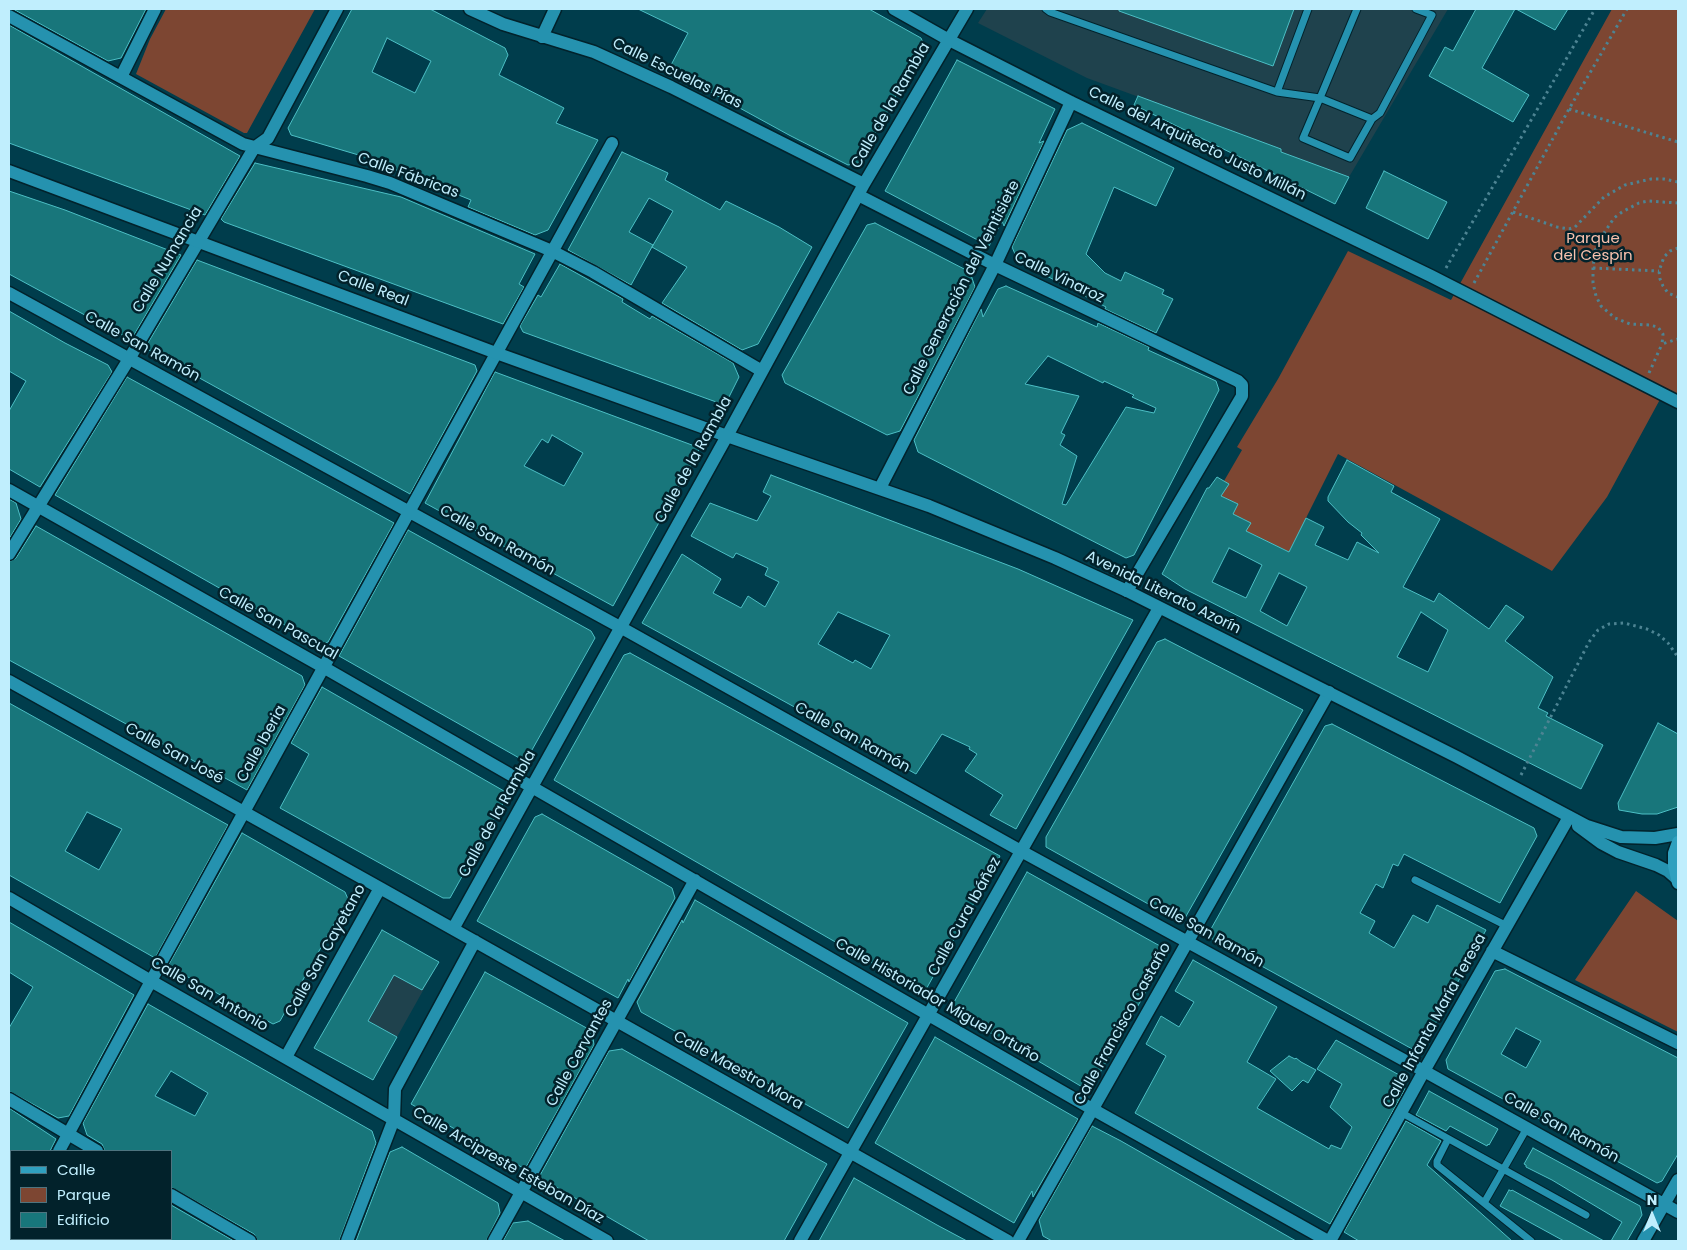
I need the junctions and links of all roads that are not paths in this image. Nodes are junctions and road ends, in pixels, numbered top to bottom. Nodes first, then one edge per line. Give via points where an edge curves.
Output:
1 (155, 9) edge
2 (338, 9) edge
3 (470, 9) edge
4 (555, 9) edge
5 (894, 9) edge
6 (966, 9) edge
7 (1046, 9) edge
8 (1308, 9) edge
9 (1357, 9) edge
10 (1416, 9) edge
11 (9, 16) edge
12 (542, 37) junction
13 (949, 40) junction
14 (121, 77) junction
15 (1277, 92) junction
16 (1320, 98) junction
17 (1071, 102) junction
18 (1372, 118) junction
19 (612, 143) dead end
20 (254, 148) junction
21 (9, 171) edge
22 (861, 189) junction
23 (198, 240) junction
24 (552, 252) junction
25 (995, 265) junction
26 (9, 293) edge
27 (496, 353) junction
28 (129, 359) junction
29 (762, 372) junction
30 (1678, 402) edge
31 (727, 436) junction
32 (880, 488) junction
33 (9, 490) edge
34 (38, 507) junction
35 (408, 511) junction
36 (9, 554) edge
37 (1127, 591) junction
38 (1159, 608) junction
39 (620, 627) junction
40 (323, 667) junction
41 (9, 682) edge
42 (1329, 692) junction
43 (531, 786) junction
44 (244, 811) junction
45 (1568, 817) junction
46 (1678, 834) edge
47 (1678, 842) edge
48 (1021, 851) junction
49 (695, 880) junction
50 (1415, 880) dead end
51 (1677, 880) edge
52 (380, 888) junction
53 (9, 898) edge
54 (1507, 926) junction
55 (453, 929) junction
56 (475, 941) junction
57 (1188, 942) junction
58 (1492, 951) junction
59 (150, 981) junction
60 (929, 1015) junction
61 (617, 1021) junction
62 (1678, 1043) edge
63 (286, 1057) junction
64 (1424, 1070) junction
65 (9, 1099) edge
66 (1094, 1110) junction
67 (1402, 1113) junction
68 (394, 1119) junction
69 (1527, 1128) junction
70 (68, 1134) junction
71 (1448, 1139) junction
72 (60, 1150) edge
73 (95, 1150) edge
74 (850, 1152) junction
75 (1503, 1170) junction
76 (1678, 1180) edge
77 (521, 1192) junction
78 (172, 1196) edge
79 (1484, 1203) junction
80 (1664, 1204) junction
81 (1678, 1212) edge
82 (1586, 1215) dead end
83 (250, 1241) edge
84 (347, 1241) edge
85 (494, 1241) edge
86 (607, 1241) edge
87 (800, 1241) edge
88 (1008, 1241) edge
89 (1018, 1241) edge
90 (1329, 1241) edge
91 (1531, 1241) edge
92 (1643, 1241) edge

1 - 14 street
2 - 20 street, Calle Numancia via 268,138
3 - 12 street, Calle Escuelas Pías
4 - 12 street
5 - 13 street, Calle del Arquitecto Justo Millán
6 - 13 street, Calle de la Rambla
7 - 15 lane
8 - 15 lane
9 - 16 lane
10 - 18 lane via 1432,15 1380,114
11 - 14 street, Calle Fábricas
12 - 22 street, Calle Escuelas Pías via 581,47 671,87
13 - 17 street, Calle del Arquitecto Justo Millán
13 - 22 street, Calle de la Rambla
14 - 20 street, Calle Fábricas
15 - 16 lane
16 - 18 lane
16 - 18 lane via 1303,138 1350,158
17 - 25 street, Calle Generación del Veintisiete
17 - 30 street, Calle del Arquitecto Justo Millán via 1436,278
19 - 24 street, Calle Iberia
20 - 23 street, Calle Numancia
20 - 24 street, Calle Fábricas via 390,183
21 - 23 street, Calle Real
22 - 25 street, Calle Vinaroz
22 - 29 street, Calle de la Rambla
23 - 27 street, Calle Real
23 - 28 street, Calle Numancia
24 - 27 street, Calle Iberia
24 - 29 street, Calle Fábricas via 593,272
25 - 32 street, Calle Generación del Veintisiete
25 - 37 street, Calle Vinaroz via 1242,385 1242,396
26 - 28 street, Calle San Ramón
27 - 31 street, Calle Real
27 - 35 street, Calle Iberia
28 - 34 street, Calle Numancia
28 - 35 street, Calle San Ramón
29 - 31 street, Calle de la Rambla
31 - 32 street, Avenida Literato Azorín
31 - 39 street, Calle de la Rambla
32 - 37 street, Avenida Literato Azorín via 982,527
33 - 34 street, Calle San Pascual
34 - 36 street, Calle Numancia
34 - 40 street, Calle San Pascual
35 - 39 street, Calle San Ramón
35 - 40 street, Calle Iberia
37 - 38 street, Avenida Literato Azorín
38 - 42 street, Avenida Literato Azorín
38 - 48 street, Calle Cura Ibáñez
39 - 43 street, Calle de la Rambla
39 - 48 street, Calle San Ramón
40 - 43 street, Calle San Pascual
40 - 44 street, Calle Iberia
41 - 44 street, Calle San José
42 - 45 street, Avenida Literato Azorín
42 - 57 street, Calle Francisco Castaño
43 - 49 street, Calle Historiador Miguel Ortuño
43 - 55 street, Calle de la Rambla
44 - 52 street, Calle San José
44 - 59 street, Calle Iberia
45 - 46 street, Avenida Literato Azorín via 1621,837 1655,838
45 - 51 street, Avenida Literato Azorín via 1600,843 1656,865
45 - 54 street, Calle Infanta María Teresa
47 - 51 main road via 1674,853
48 - 57 street, Calle San Ramón
48 - 60 street, Calle Cura Ibáñez
49 - 60 street, Calle Historiador Miguel Ortuño
49 - 61 street, Calle Cervantes
50 - 54 lane
52 - 55 street, Calle San José
52 - 63 street, Calle San Cayetano
53 - 59 street, Calle San Antonio
54 - 58 street, Calle Infanta María Teresa
55 - 56 street, Calle Maestro Mora
56 - 61 street, Calle Maestro Mora
56 - 68 street via 395,1089
57 - 64 street, Calle San Ramón
57 - 66 street, Calle Francisco Castaño
58 - 62 street
58 - 64 street, Calle Infanta María Teresa
59 - 63 street, Calle San Antonio
59 - 70 street, Calle Iberia
60 - 66 street, Calle Historiador Miguel Ortuño
60 - 74 street, Calle Cura Ibáñez
61 - 74 street, Calle Maestro Mora
61 - 77 street, Calle Cervantes
63 - 68 street, Calle San Antonio
64 - 67 street, Calle Infanta María Teresa
64 - 69 street, Calle San Ramón
65 - 70 street
66 - 89 street, Calle Francisco Castaño
66 - 90 street, Calle Historiador Miguel Ortuño
67 - 71 lane
67 - 90 street, Calle Infanta María Teresa
68 - 77 street, Calle Arcipreste Esteban Díaz
68 - 84 street
69 - 75 lane
69 - 80 street, Calle San Ramón
70 - 72 street, Calle Iberia
70 - 73 street
71 - 75 lane
71 - 79 lane via 1437,1165
74 - 87 street, Calle Cura Ibáñez
74 - 88 street, Calle Maestro Mora
75 - 79 lane
75 - 82 lane
76 - 80 street
77 - 85 street, Calle Cervantes
77 - 86 street, Calle Arcipreste Esteban Díaz
78 - 83 street
79 - 91 lane
80 - 81 street, Calle San Ramón
80 - 92 street

